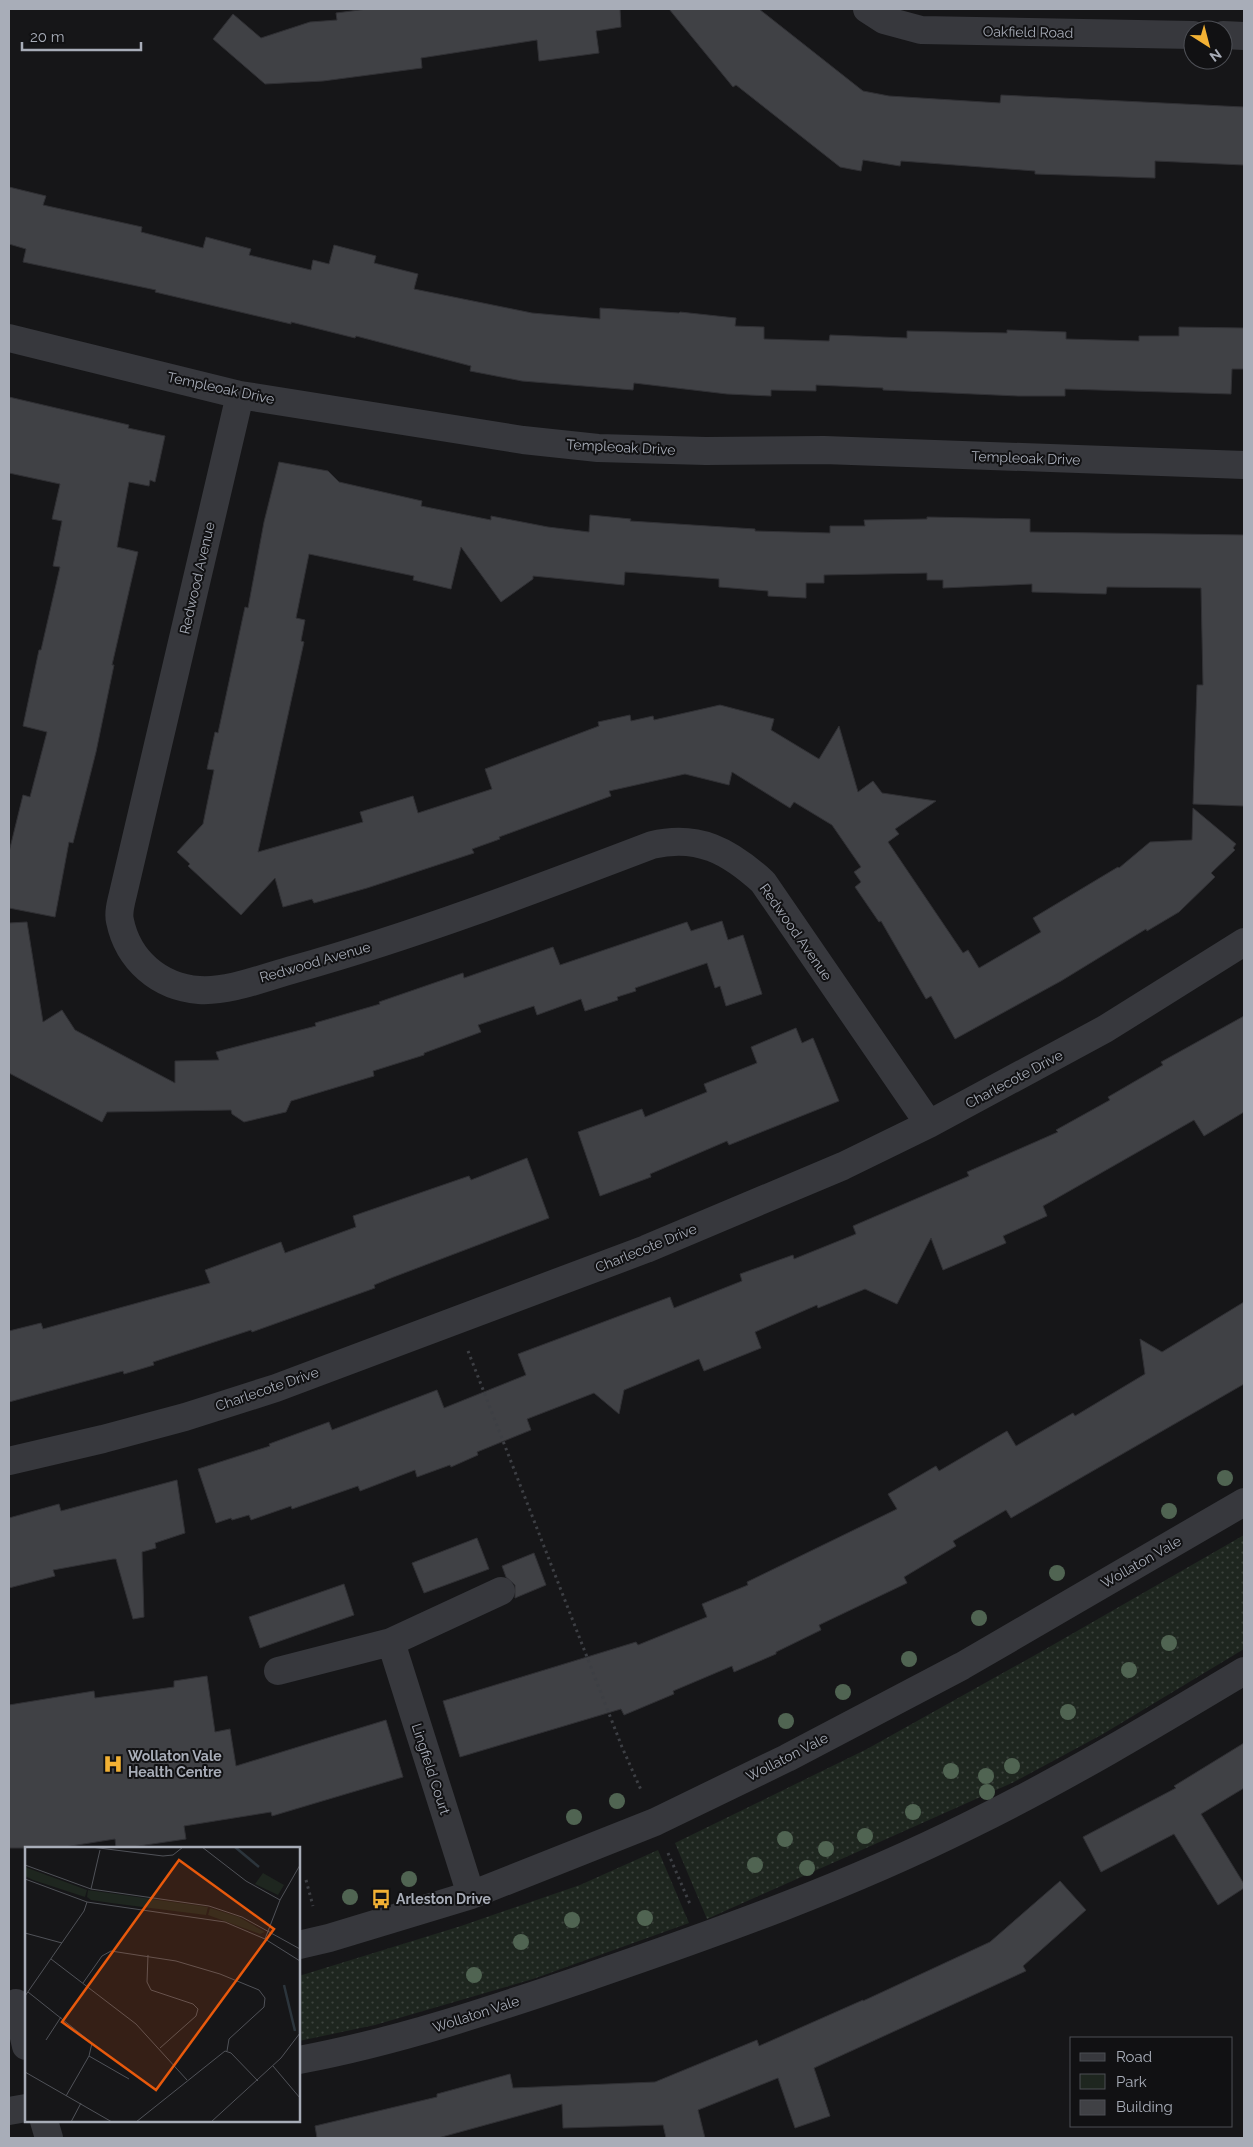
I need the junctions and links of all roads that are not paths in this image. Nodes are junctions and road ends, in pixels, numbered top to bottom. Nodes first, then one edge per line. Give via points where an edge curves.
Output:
1 (867, 9) edge
2 (1183, 34) edge
3 (9, 338) edge
4 (240, 394) junction
5 (1244, 465) edge
6 (1244, 942) edge
7 (929, 1124) junction
8 (9, 1461) edge
9 (1244, 1502) edge
10 (501, 1590) dead end
11 (391, 1642) junction
12 (278, 1670) dead end
13 (1244, 1671) edge
14 (471, 1895) junction
15 (300, 1945) edge
16 (17, 2003) edge
17 (25, 2041) edge
18 (300, 2060) edge
19 (25, 2108) edge
20 (9, 2111) edge
21 (44, 2122) edge
22 (49, 2138) edge

1 - 2 street, Oakfield Road via 884,20 921,30
3 - 4 street, Templeoak Drive
4 - 5 street, Templeoak Drive via 523,440 598,448 824,450
4 - 7 street, Redwood Avenue via 122,894 119,919 128,943 151,974 172,984 199,990 225,988 426,929 652,845 686,841 709,846 730,857 762,882
6 - 7 street, Charlecote Drive via 1105,1029
7 - 8 street, Charlecote Drive via 843,1166 646,1249 276,1388 185,1417
9 - 14 street, Wollaton Vale via 962,1666 787,1758 655,1822
10 - 11 street
11 - 12 street
11 - 14 street, Lingfield Court
13 - 18 street, Wollaton Vale via 1068,1774 969,1826 872,1870 704,1937 458,2022 348,2051
14 - 15 street, Wollaton Vale
16 - 17 street
19 - 20 street
21 - 22 street

